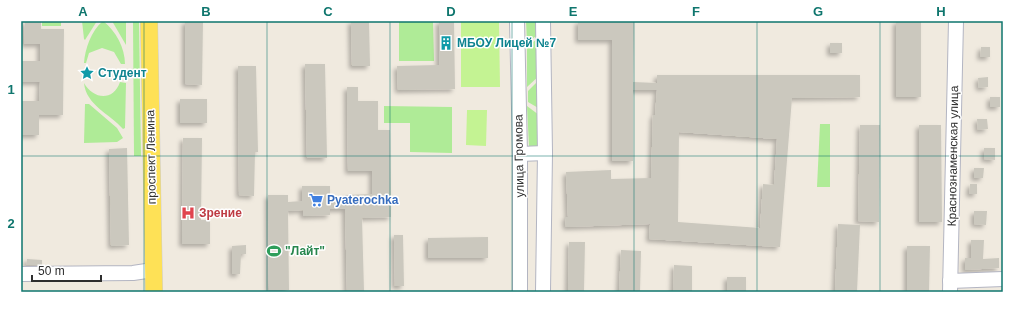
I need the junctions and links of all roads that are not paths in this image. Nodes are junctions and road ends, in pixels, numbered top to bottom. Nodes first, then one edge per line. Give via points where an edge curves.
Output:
1 (149, 21) edge
2 (517, 21) edge
3 (543, 21) edge
4 (956, 21) edge
5 (545, 153) junction
6 (520, 154) junction
7 (153, 270) junction
8 (21, 274) edge
9 (1003, 279) edge
10 (950, 286) edge
11 (154, 292) edge
12 (520, 292) edge
13 (543, 292) edge

1 - 7 main road, проспект Ленина
2 - 6 street, улица Громова
3 - 5 street, улица Громова
4 - 10 street, Краснознаменская улица
5 - 6 street
5 - 13 street, улица Громова
6 - 12 street, улица Громова
7 - 8 street via 133,273
7 - 11 main road, проспект Ленина
9 - 10 street

